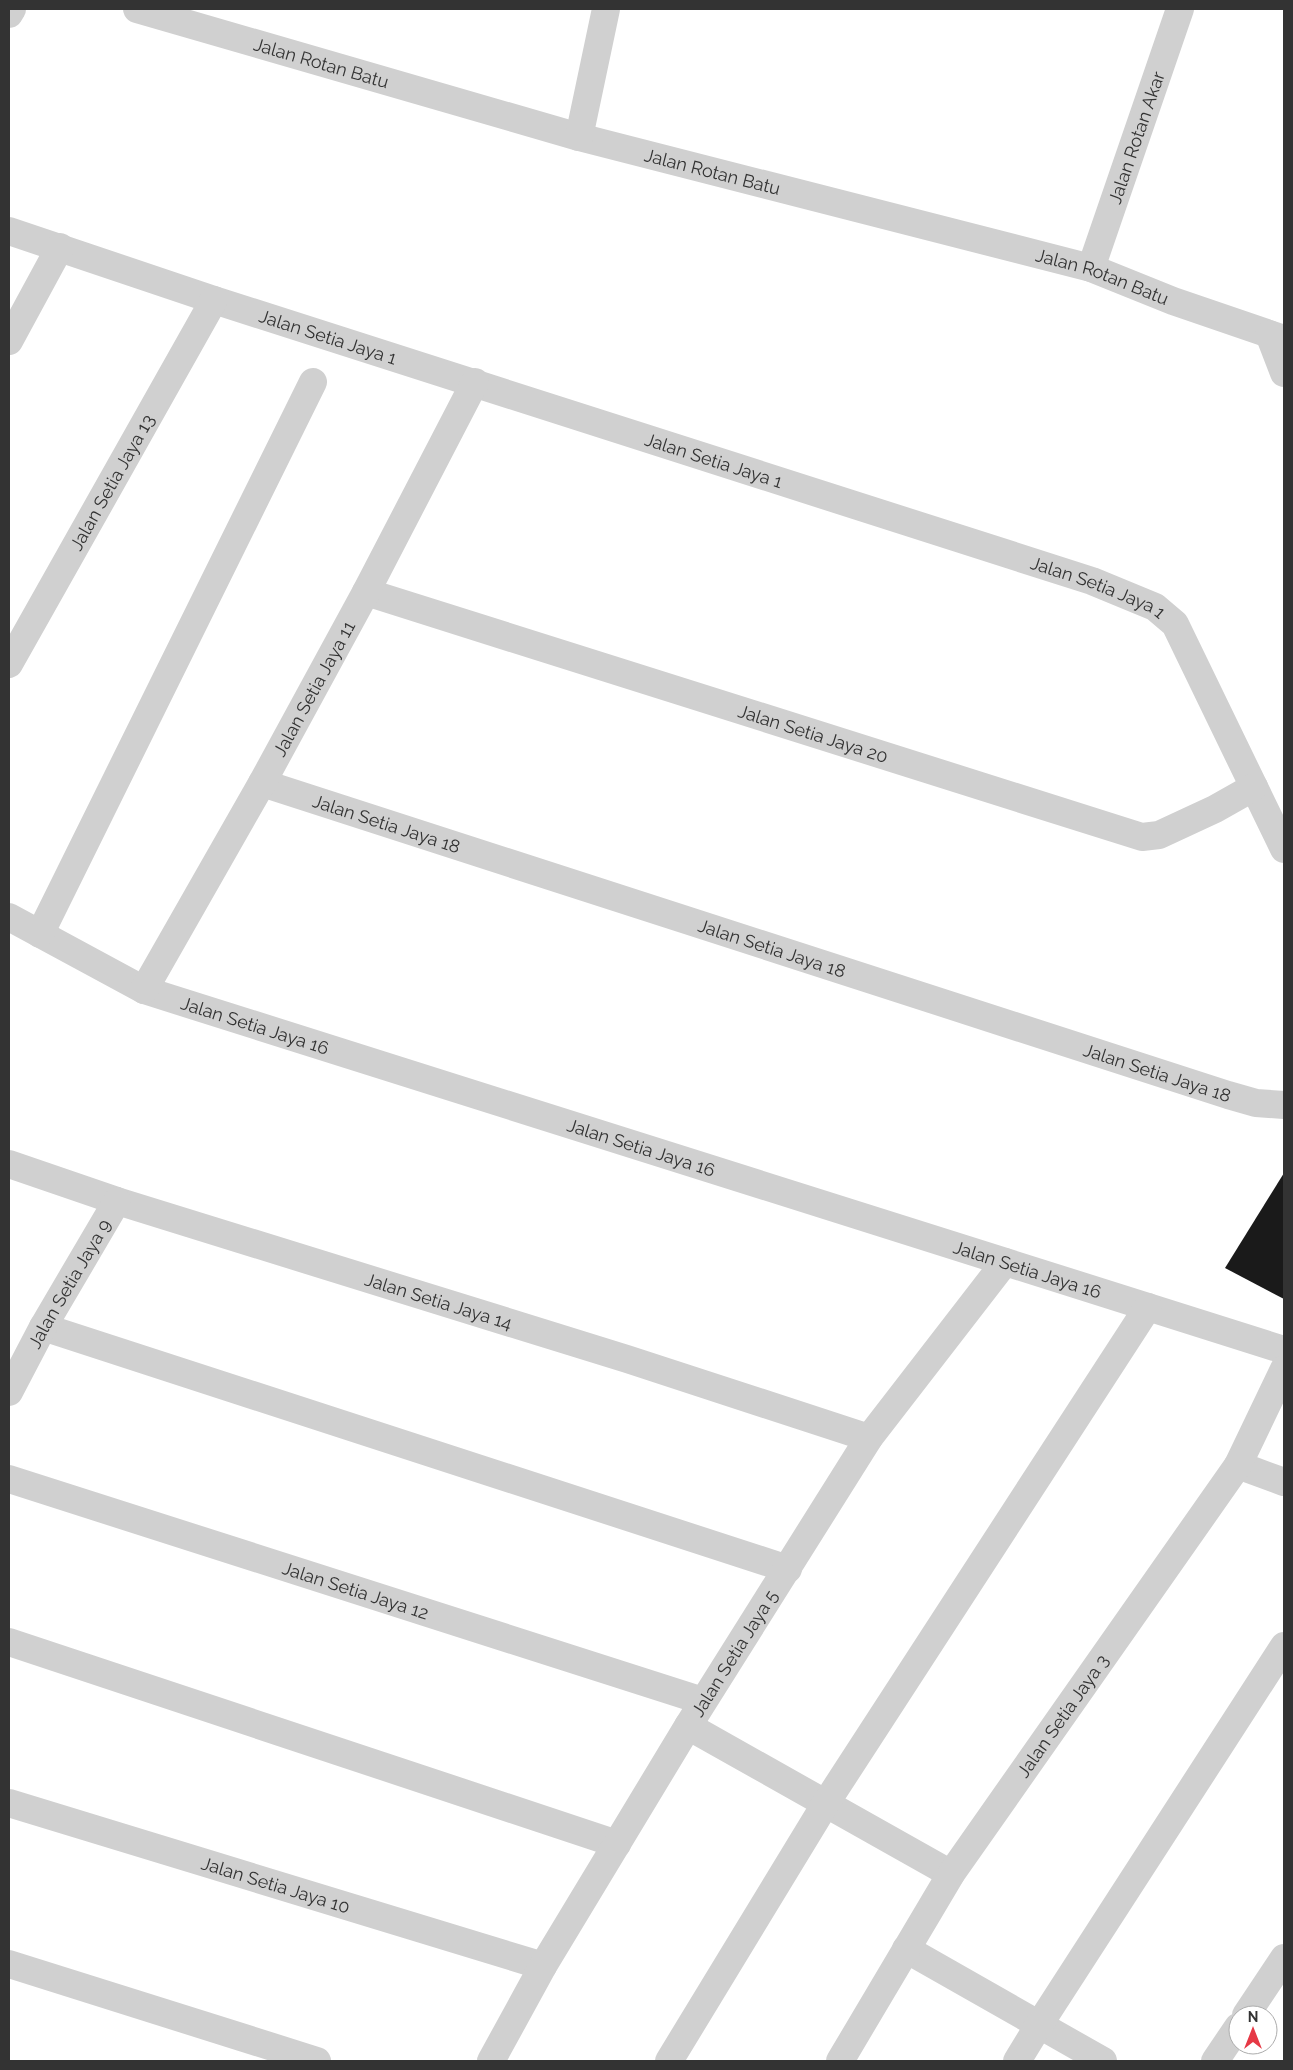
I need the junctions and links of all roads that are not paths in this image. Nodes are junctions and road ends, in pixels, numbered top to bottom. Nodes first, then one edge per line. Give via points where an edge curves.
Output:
1 (12, 9) edge
2 (136, 9) edge
3 (606, 9) edge
4 (1177, 10) edge
5 (9, 14) edge
6 (579, 137) junction
7 (9, 231) edge
8 (60, 247) junction
9 (1091, 268) junction
10 (214, 300) junction
11 (1277, 336) edge
12 (9, 341) edge
13 (1284, 373) edge
14 (313, 382) dead end
15 (475, 382) junction
16 (366, 592) junction
17 (9, 664) edge
18 (262, 783) junction
19 (1254, 787) junction
20 (1284, 849) edge
21 (9, 917) edge
22 (40, 934) junction
23 (144, 990) junction
24 (1284, 1105) edge
25 (9, 1164) edge
26 (117, 1201) junction
27 (1005, 1262) junction
28 (1148, 1307) junction
29 (43, 1328) junction
30 (1284, 1350) edge
31 (1284, 1369) edge
32 (9, 1392) edge
33 (869, 1438) junction
34 (1238, 1465) junction
35 (9, 1479) edge
36 (1284, 1482) edge
37 (788, 1569) junction
38 (9, 1642) edge
39 (1284, 1646) edge
40 (703, 1702) junction
41 (688, 1726) junction
42 (9, 1803) edge
43 (826, 1803) junction
44 (617, 1844) junction
45 (951, 1874) junction
46 (906, 1949) junction
47 (1284, 1958) edge
48 (9, 1964) edge
49 (543, 1966) junction
50 (1253, 2005) edge
51 (1039, 2025) junction
52 (1228, 2042) edge
53 (317, 2061) edge
54 (491, 2061) edge
55 (669, 2061) edge
56 (840, 2061) edge
57 (1017, 2061) edge
58 (1102, 2061) edge
59 (1215, 2061) edge

1 - 5 street
2 - 6 street, Jalan Rotan Batu
3 - 6 street
4 - 9 street, Jalan Rotan Akar
6 - 9 street, Jalan Rotan Batu
7 - 8 street, Jalan Setia Jaya 1
8 - 10 street, Jalan Setia Jaya 1
8 - 12 street
9 - 11 street, Jalan Rotan Batu via 1173,301
10 - 15 street, Jalan Setia Jaya 1
10 - 17 street, Jalan Setia Jaya 13
11 - 13 street
14 - 22 street
15 - 16 street, Jalan Setia Jaya 11
15 - 19 street, Jalan Setia Jaya 1 via 1092,581 1155,607 1175,624
16 - 18 street, Jalan Setia Jaya 11
16 - 19 street, Jalan Setia Jaya 20 via 1142,837 1159,835
18 - 23 street, Jalan Setia Jaya 11
18 - 24 street, Jalan Setia Jaya 18 via 1228,1095 1256,1103
19 - 20 street, Jalan Setia Jaya 1
21 - 22 street, Jalan Setia Jaya 16
22 - 23 street, Jalan Setia Jaya 16
23 - 27 street, Jalan Setia Jaya 16
25 - 26 street, Jalan Setia Jaya 14
26 - 29 street, Jalan Setia Jaya 9
26 - 33 street, Jalan Setia Jaya 14 via 627,1359
27 - 28 street, Jalan Setia Jaya 16
27 - 33 street, Jalan Setia Jaya 5
28 - 30 street, Jalan Setia Jaya 16
28 - 43 street
29 - 32 street, Jalan Setia Jaya 9
29 - 37 street
31 - 34 street, Jalan Setia Jaya 3
33 - 37 street, Jalan Setia Jaya 5
34 - 36 street
34 - 45 street, Jalan Setia Jaya 3
35 - 40 street, Jalan Setia Jaya 12
37 - 40 street, Jalan Setia Jaya 5
38 - 44 street
39 - 51 street
40 - 41 street, Jalan Setia Jaya 5
41 - 43 street
41 - 44 street, Jalan Setia Jaya 5
42 - 49 street, Jalan Setia Jaya 10
43 - 45 street
43 - 55 street
44 - 49 street, Jalan Setia Jaya 5
45 - 46 street, Jalan Setia Jaya 3
46 - 51 street
46 - 56 street, Jalan Setia Jaya 3
47 - 50 street
48 - 53 street
49 - 54 street, Jalan Setia Jaya 5
51 - 57 street
51 - 58 street
52 - 59 street

